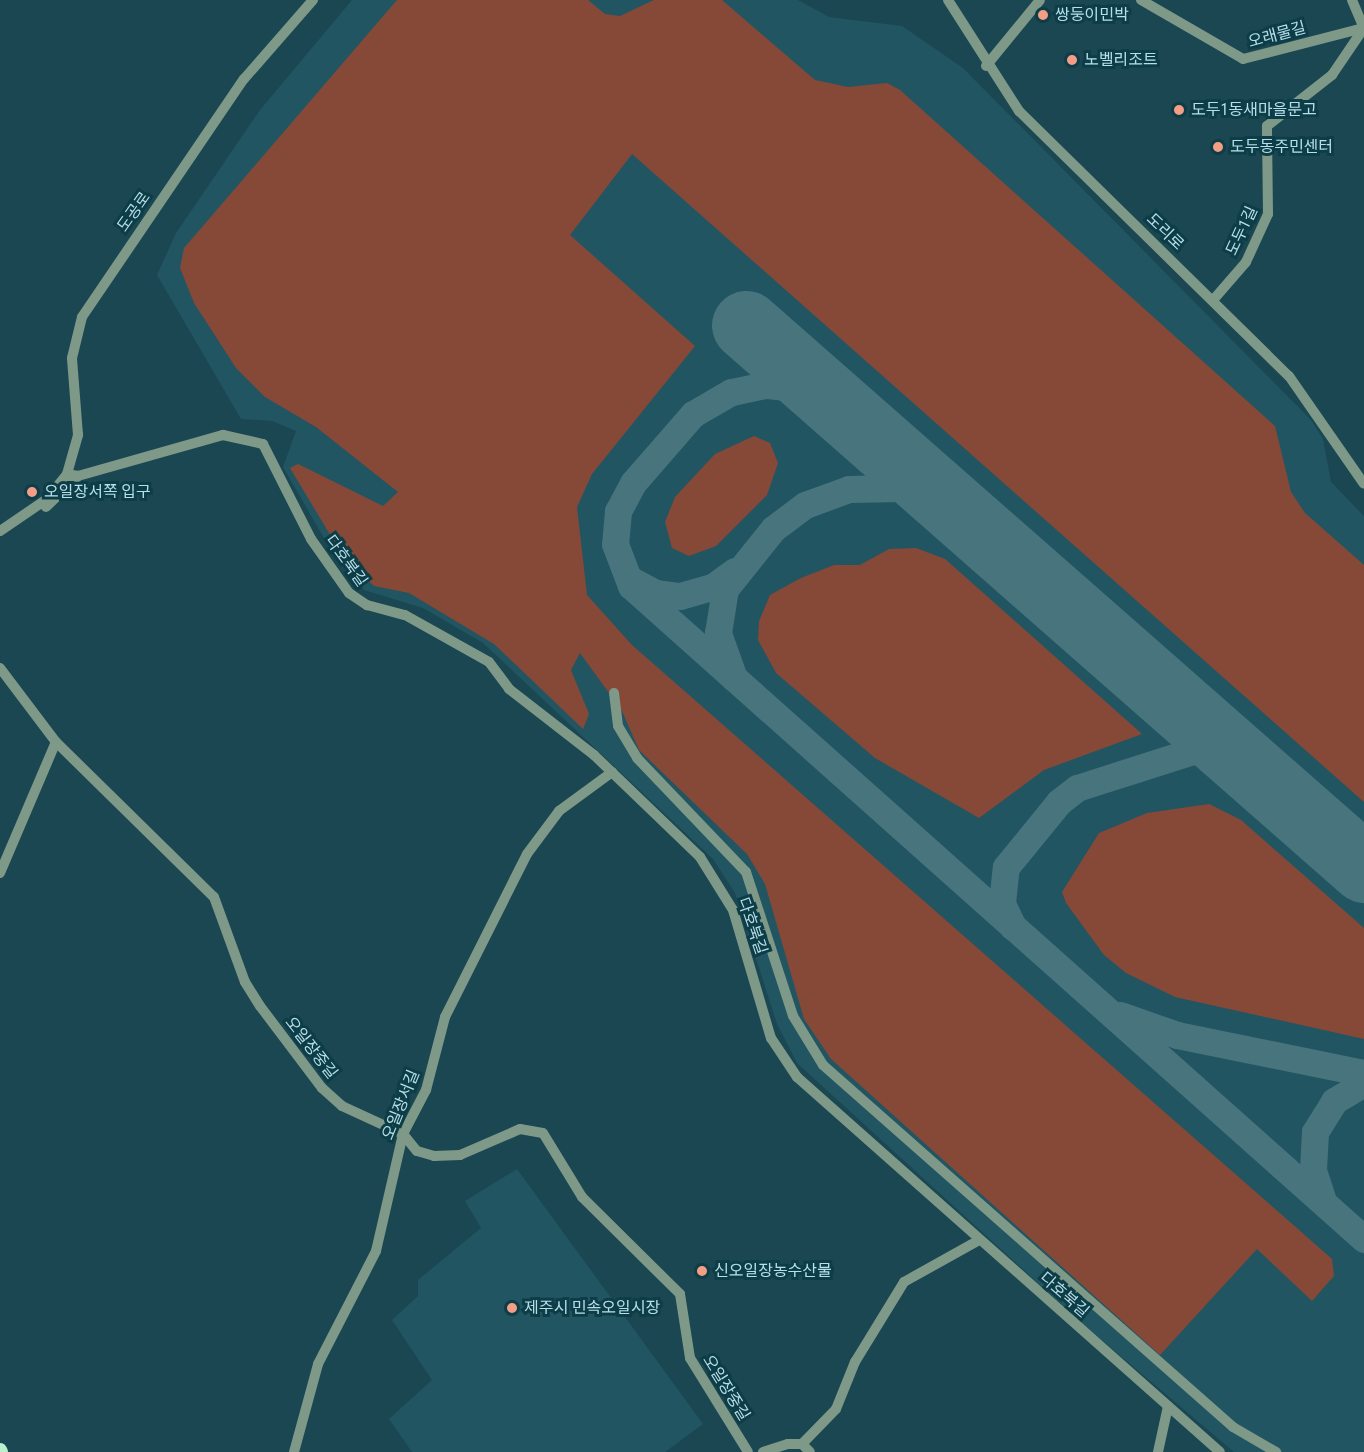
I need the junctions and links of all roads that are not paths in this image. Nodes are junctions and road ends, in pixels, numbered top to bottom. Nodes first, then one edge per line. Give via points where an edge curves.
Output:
1 (314, 0) edge
2 (948, 0) edge
3 (1040, 0) edge
4 (1141, 0) edge
5 (1352, 0) edge
6 (1364, 28) edge
7 (986, 66) junction
8 (1214, 299) junction
9 (72, 475) junction
10 (1364, 484) edge
11 (0, 531) edge
12 (0, 668) edge
13 (614, 693) dead end
14 (56, 742) junction
15 (612, 772) junction
16 (0, 873) edge
17 (403, 1134) junction
18 (979, 1240) junction
19 (1168, 1406) junction
20 (806, 1448) edge
21 (294, 1452) edge
22 (748, 1452) edge
23 (763, 1452) edge
24 (1158, 1452) edge
25 (1220, 1452) edge
26 (1276, 1452) edge

1 - 9 street, 도공로 via 244,79 82,317 72,358 78,435
2 - 7 street, 도리로
3 - 7 street
4 - 6 street, 오래물길 via 1243,59
5 - 6 street
6 - 8 street, 도두1길 via 1332,75 1267,126 1268,214 1246,262
7 - 8 street, 도리로 via 1059,151
8 - 10 street, 도리로 via 1315,407
9 - 11 street, 도공로
9 - 15 street, 다호북길 via 223,435 263,444 311,539 348,593 368,605 405,615 479,655 516,696
12 - 14 street, 오일장중길
13 - 26 street via 618,726 637,758 746,872 793,1016 823,1065 1233,1427
14 - 16 street
14 - 17 street, 오일장중길 via 214,897 245,982 322,1088 342,1106
15 - 17 street, 오일장서길 via 559,811 527,854 445,1017 426,1090
15 - 18 street, 다호북길 via 720,883 771,1038 797,1077
17 - 21 street, 오일장서길 via 376,1251 318,1364
17 - 22 street, 오일장중길 via 417,1151 446,1156 520,1129 543,1133 582,1197 680,1294 690,1359
18 - 19 street, 다호북길
18 - 20 street via 904,1282 855,1362 836,1409
19 - 24 street
19 - 25 street, 다호북길
20 - 23 street

